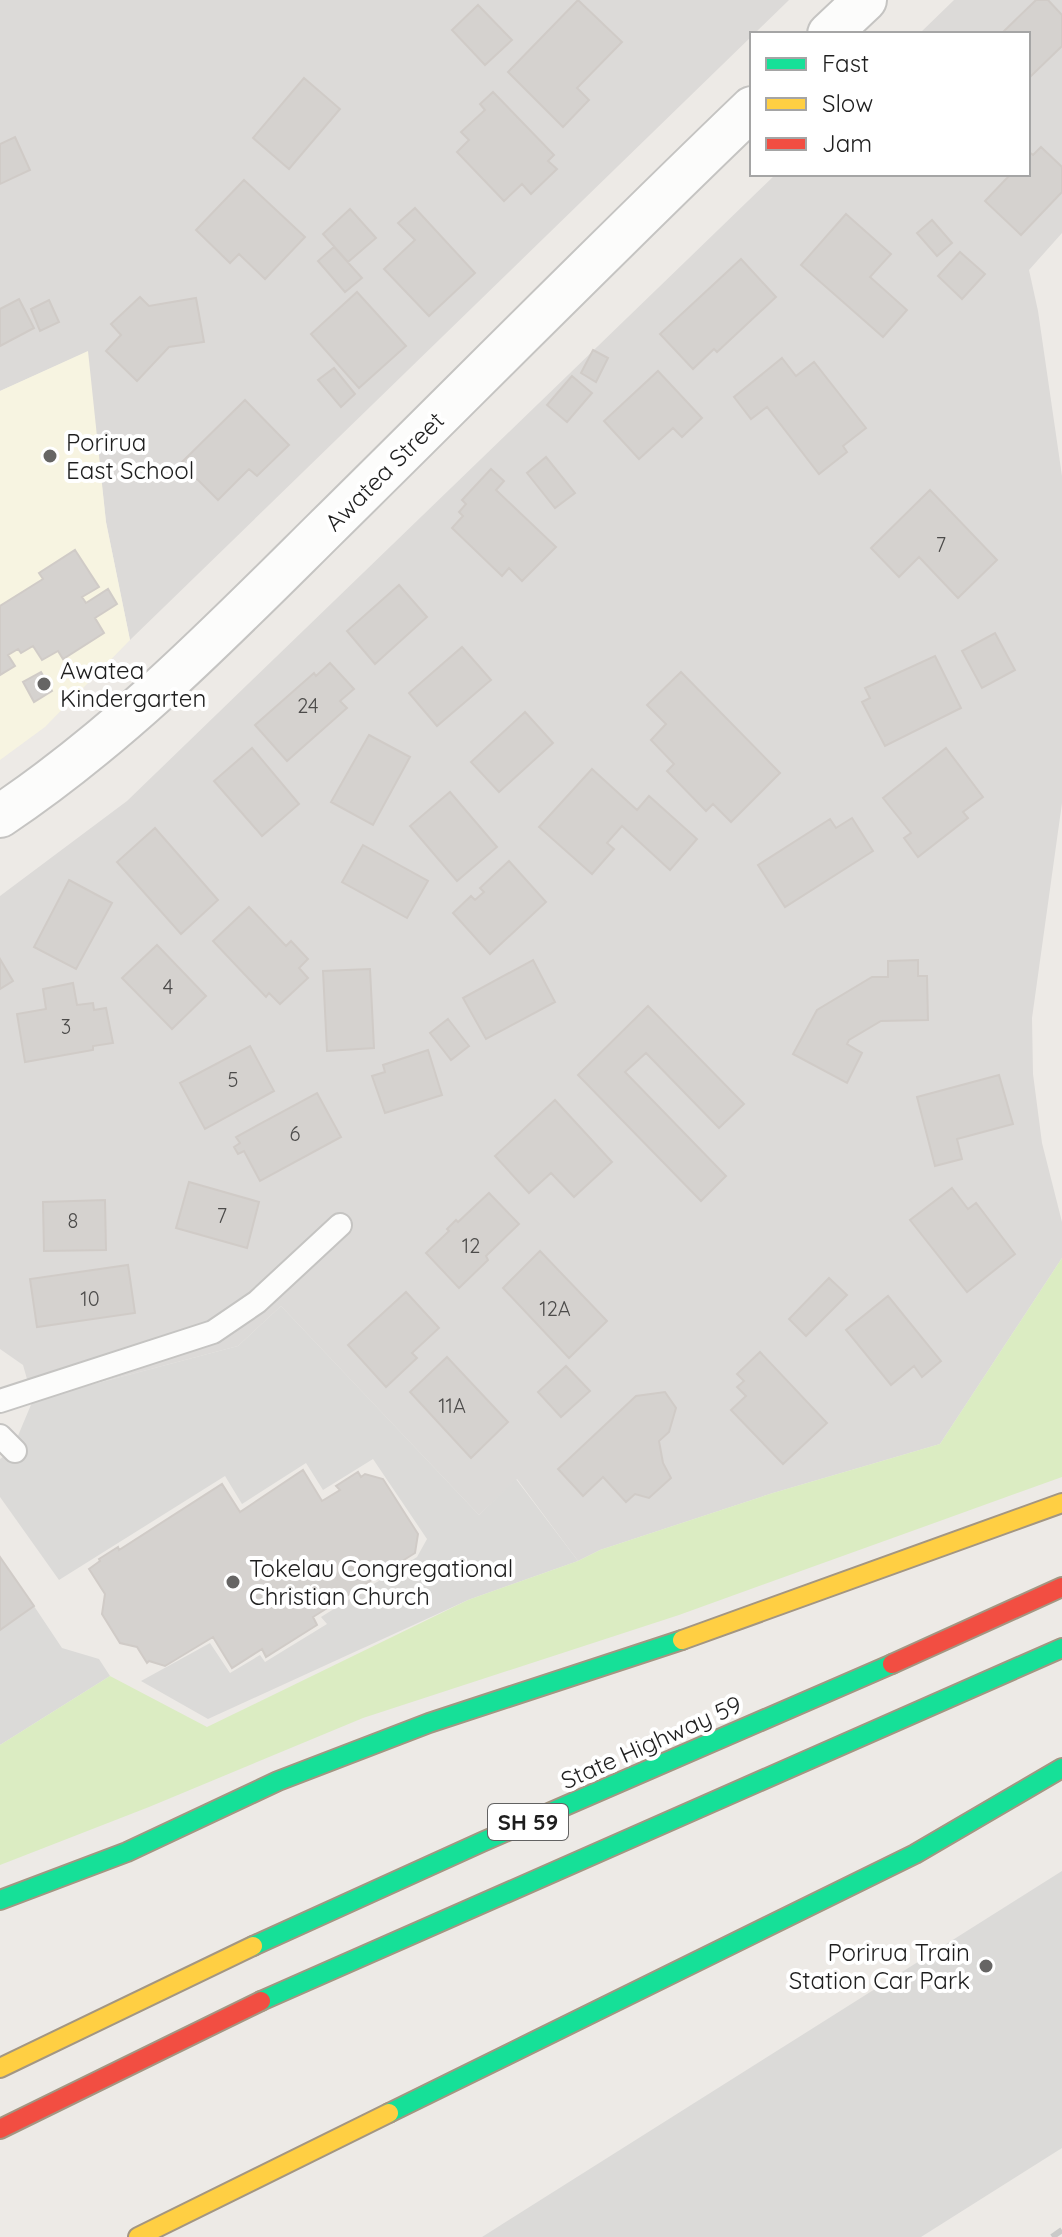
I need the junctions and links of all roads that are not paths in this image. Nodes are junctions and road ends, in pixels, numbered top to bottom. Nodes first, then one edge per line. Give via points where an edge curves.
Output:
1 (865, 0) edge
2 (831, 32) edge
3 (750, 110) edge
4 (0, 816) edge
5 (340, 1225) dead end
6 (0, 1401) edge
7 (1062, 1503) edge
8 (1062, 1587) edge
9 (1062, 1648) edge
10 (1062, 1768) edge
11 (1062, 1788) edge
12 (915, 1854) junction
13 (0, 1900) edge
14 (0, 2068) edge
15 (0, 2129) edge
16 (138, 2237) edge

1 - 2 street
3 - 4 street, Awatea Street via 139,708
5 - 6 lane via 257,1302 213,1332
7 - 13 main road via 697,1635 429,1723 278,1781 127,1852
8 - 14 main road, State Highway 59 / SH 59 via 358,1897
9 - 15 main road, SH 59 via 289,1987
10 - 12 main road
11 - 12 lane
12 - 16 main road

